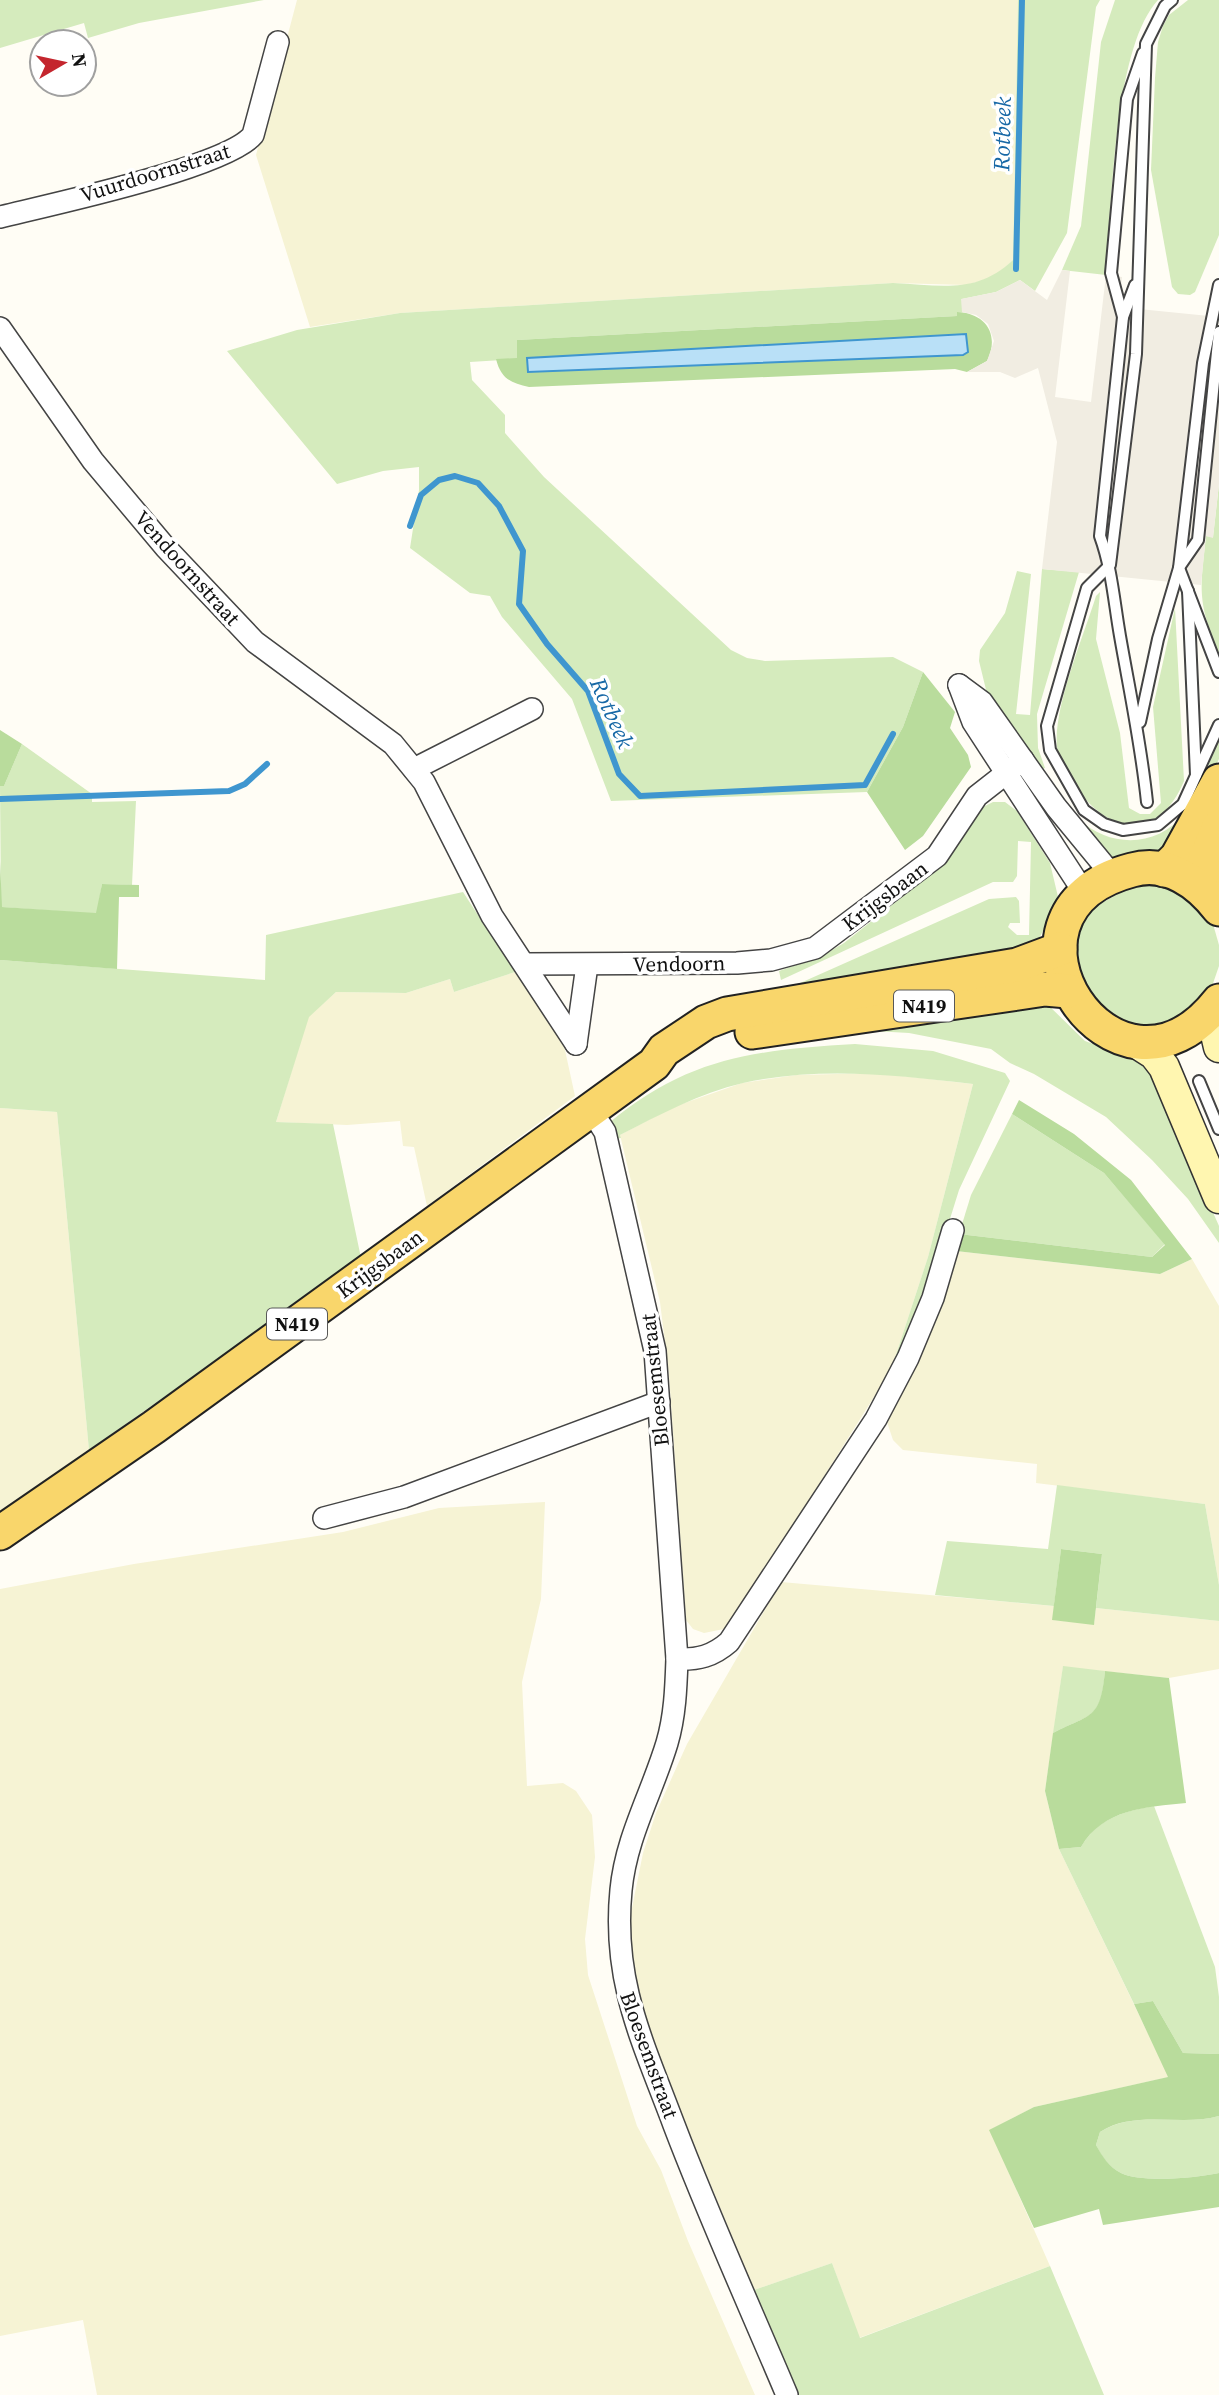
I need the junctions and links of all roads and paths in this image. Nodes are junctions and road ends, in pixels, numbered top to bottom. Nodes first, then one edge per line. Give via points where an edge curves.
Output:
1 (1172, 0) edge
2 (278, 43) dead end
3 (1146, 44) junction
4 (0, 217) edge
5 (1139, 274) junction
6 (1219, 285) edge
7 (1123, 317) junction
8 (0, 328) edge
9 (1219, 332) edge
10 (1110, 565) junction
11 (1179, 568) junction
12 (1188, 591) junction
13 (1219, 672) edge
14 (531, 709) dead end
15 (1219, 725) edge
16 (1139, 728) junction
17 (1015, 766) junction
18 (414, 769) junction
19 (1208, 779) edge
20 (1147, 802) dead end
21 (1219, 827) edge
22 (1164, 870) junction
23 (1098, 884) junction
24 (1212, 900) edge
25 (1060, 949) junction
26 (771, 960) joint
27 (525, 964) junction
28 (587, 965) junction
29 (1068, 991) junction
30 (1219, 1000) edge
31 (1219, 1006) edge
32 (1132, 1040) junction
33 (1219, 1047) edge
34 (654, 1065) junction
35 (1199, 1081) dead end
36 (591, 1110) junction
37 (1219, 1129) edge
38 (1219, 1198) edge
39 (953, 1230) dead end
40 (659, 1402) junction
41 (324, 1518) dead end
42 (0, 1533) edge
43 (677, 1659) junction
44 (787, 2395) edge

1 - 3 lane
2 - 4 street, Vuurdoornstraat via 253,135 246,144 201,163
3 - 5 lane
3 - 7 lane via 1127,99 1111,273
5 - 7 lane
5 - 10 lane via 1136,354
6 - 11 lane via 1203,363
7 - 10 lane via 1100,536
8 - 18 street, Vendoornstraat via 93,461 166,548 255,642 393,744
9 - 11 lane via 1198,540
10 - 16 lane
10 - 19 lane via 1087,587 1047,726 1050,750 1084,810 1123,830 1158,825
11 - 12 lane
11 - 16 lane
12 - 13 lane
12 - 19 lane
14 - 18 street
15 - 19 lane
16 - 20 lane
17 - 23 street
17 - 23 street via 1078,837
17 - 26 street, Krijgsbaan via 977,796 937,856 815,948
18 - 27 street, Vendoornstraat via 492,916
19 - 22 main road via 1177,857
21 - 24 main road via 1205,860
22 - 23 main road via 1138,868
22 - 24 main road via 1179,874
23 - 25 main road via 1072,910
25 - 29 main road
25 - 34 main road, Krijgsbaan / N419 via 1017,965 727,1014 706,1021 664,1050
26 - 28 street, Vendoorn
27 - 28 street, Vendoorn
27 - 28 street via 576,1044
29 - 32 main road via 1084,1014 1106,1031
29 - 34 main road, Krijgsbaan / N419 via 1045,989 781,1027 720,1038
30 - 32 main road via 1205,1018 1183,1033 1158,1040
31 - 33 main road via 1215,1030
32 - 38 main road via 1164,1067
34 - 36 main road, Krijgsbaan / N419
35 - 37 lane
36 - 40 street, Bloesemstraat via 605,1132 649,1317
36 - 42 main road, Krijgsbaan / N419
39 - 43 street via 933,1298 876,1419 729,1642 717,1653 695,1660
40 - 41 street via 404,1497
40 - 43 street, Bloesemstraat
43 - 44 street, Bloesemstraat via 675,1709 667,1744 628,1847 619,1935 622,1979 710,2219

